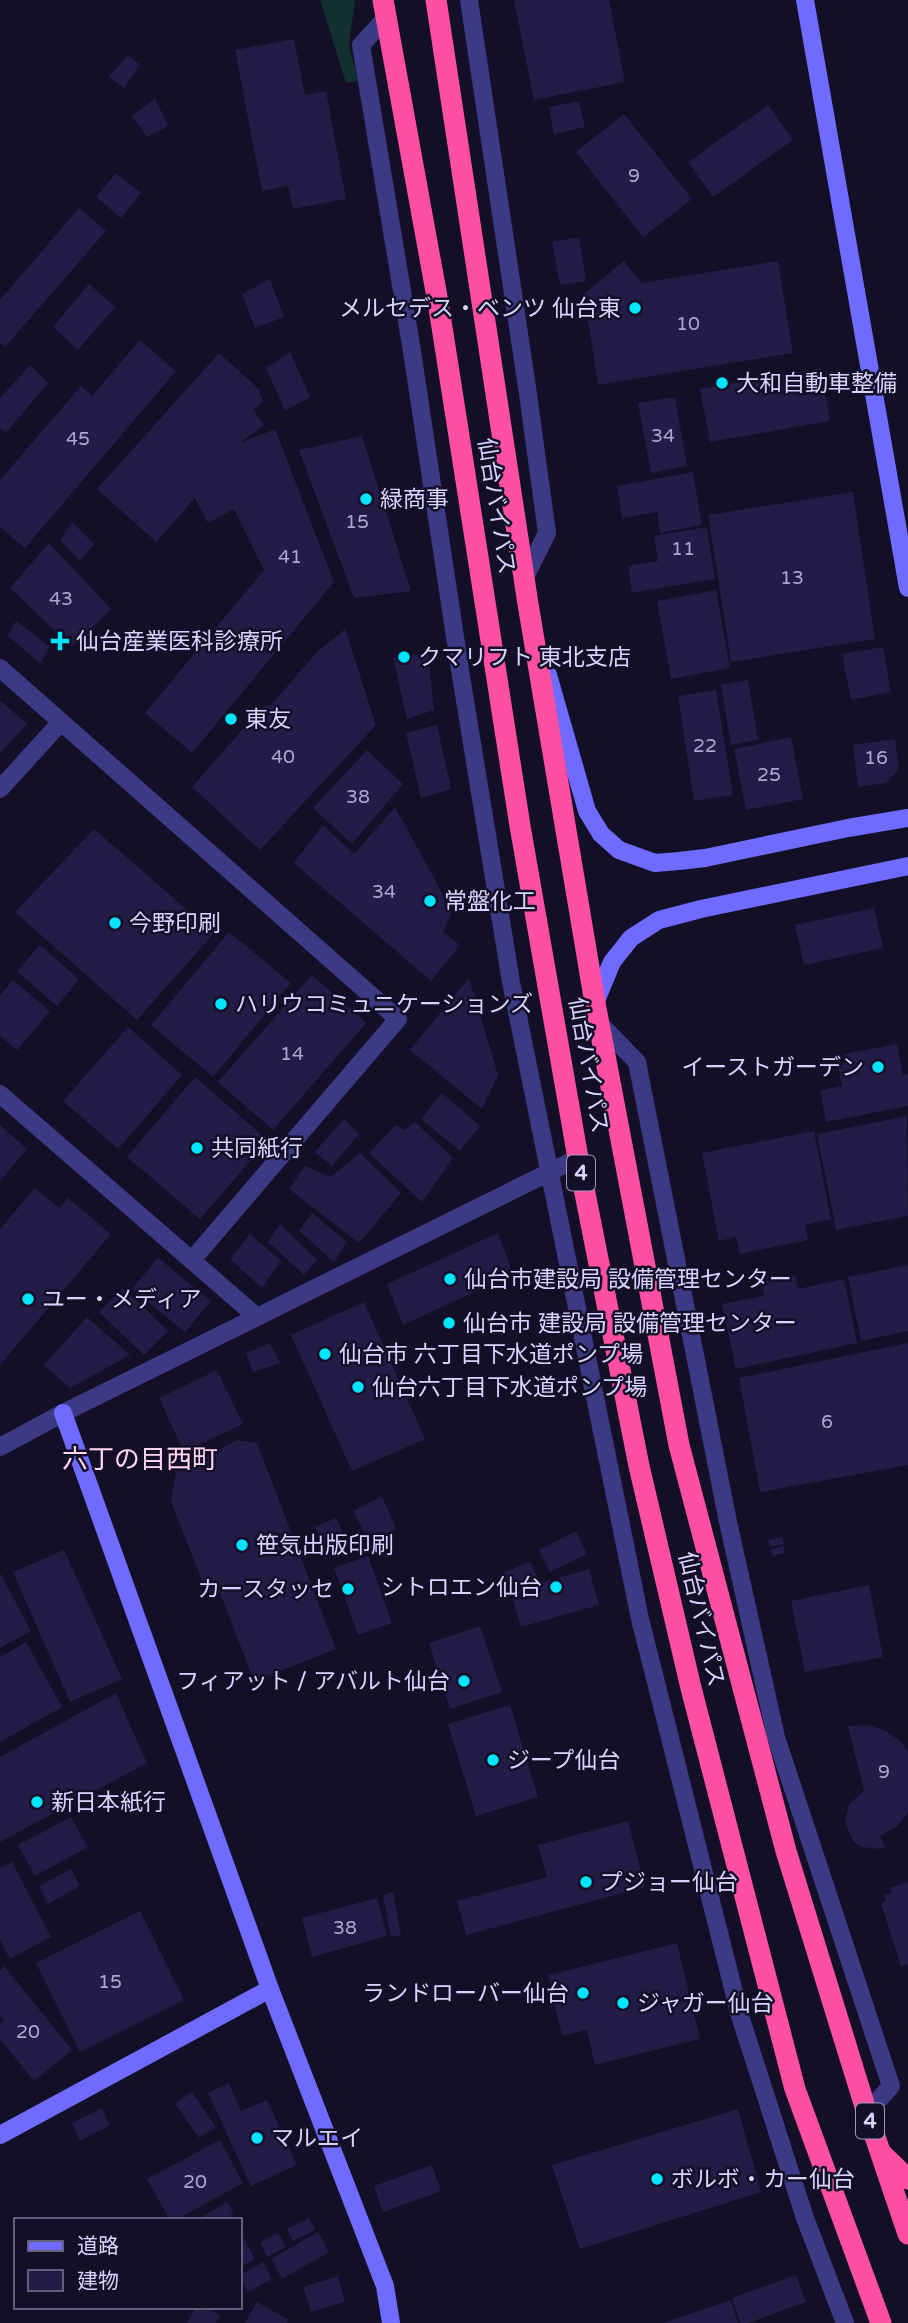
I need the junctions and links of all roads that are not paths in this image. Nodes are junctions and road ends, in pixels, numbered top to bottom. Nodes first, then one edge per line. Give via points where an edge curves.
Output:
1 (436, 0) edge
2 (469, 0) edge
3 (805, 0) edge
4 (384, 6) edge
5 (524, 579) junction
6 (908, 588) edge
7 (528, 604) junction
8 (0, 668) edge
9 (61, 722) junction
10 (0, 789) edge
11 (908, 818) edge
12 (908, 866) edge
13 (597, 1013) junction
14 (0, 1094) edge
15 (578, 1158) junction
16 (548, 1173) junction
17 (192, 1261) junction
18 (257, 1317) junction
19 (63, 1413) junction
20 (0, 1447) edge
21 (270, 1989) junction
22 (867, 2113) junction
23 (0, 2134) edge
24 (881, 2153) junction
25 (908, 2179) edge
26 (908, 2234) edge
27 (391, 2323) edge
28 (845, 2323) edge
29 (881, 2323) edge

1 - 5 highway, 仙台バイパス / 4
2 - 5 street via 547,533
3 - 6 street
4 - 15 highway, 仙台バイパス / 4 via 439,308 520,826
4 - 16 street via 361,45 509,968
5 - 7 highway, 仙台バイパス / 4
7 - 11 street via 587,811 601,834 619,850 655,863 679,861
7 - 13 highway, 仙台バイパス / 4
8 - 9 street
9 - 10 street
9 - 17 street via 398,1019
12 - 13 street via 659,920 631,938 612,962
13 - 22 highway, 仙台バイパス / 4 via 679,1445 786,1851
13 - 22 street via 637,1062 728,1522 776,1737 891,2086
14 - 17 street
15 - 16 street
15 - 29 highway, 仙台バイパス / 4 via 639,1466 744,1896 795,2089
16 - 18 street
16 - 28 street via 640,1619 704,1877 740,2016 805,2218
17 - 18 street
18 - 19 street
19 - 20 street
19 - 21 street
21 - 23 street
21 - 27 street via 386,2286
22 - 24 highway, 仙台バイパス / 4
24 - 25 highway
24 - 26 highway, 仙台バイパス / 4

